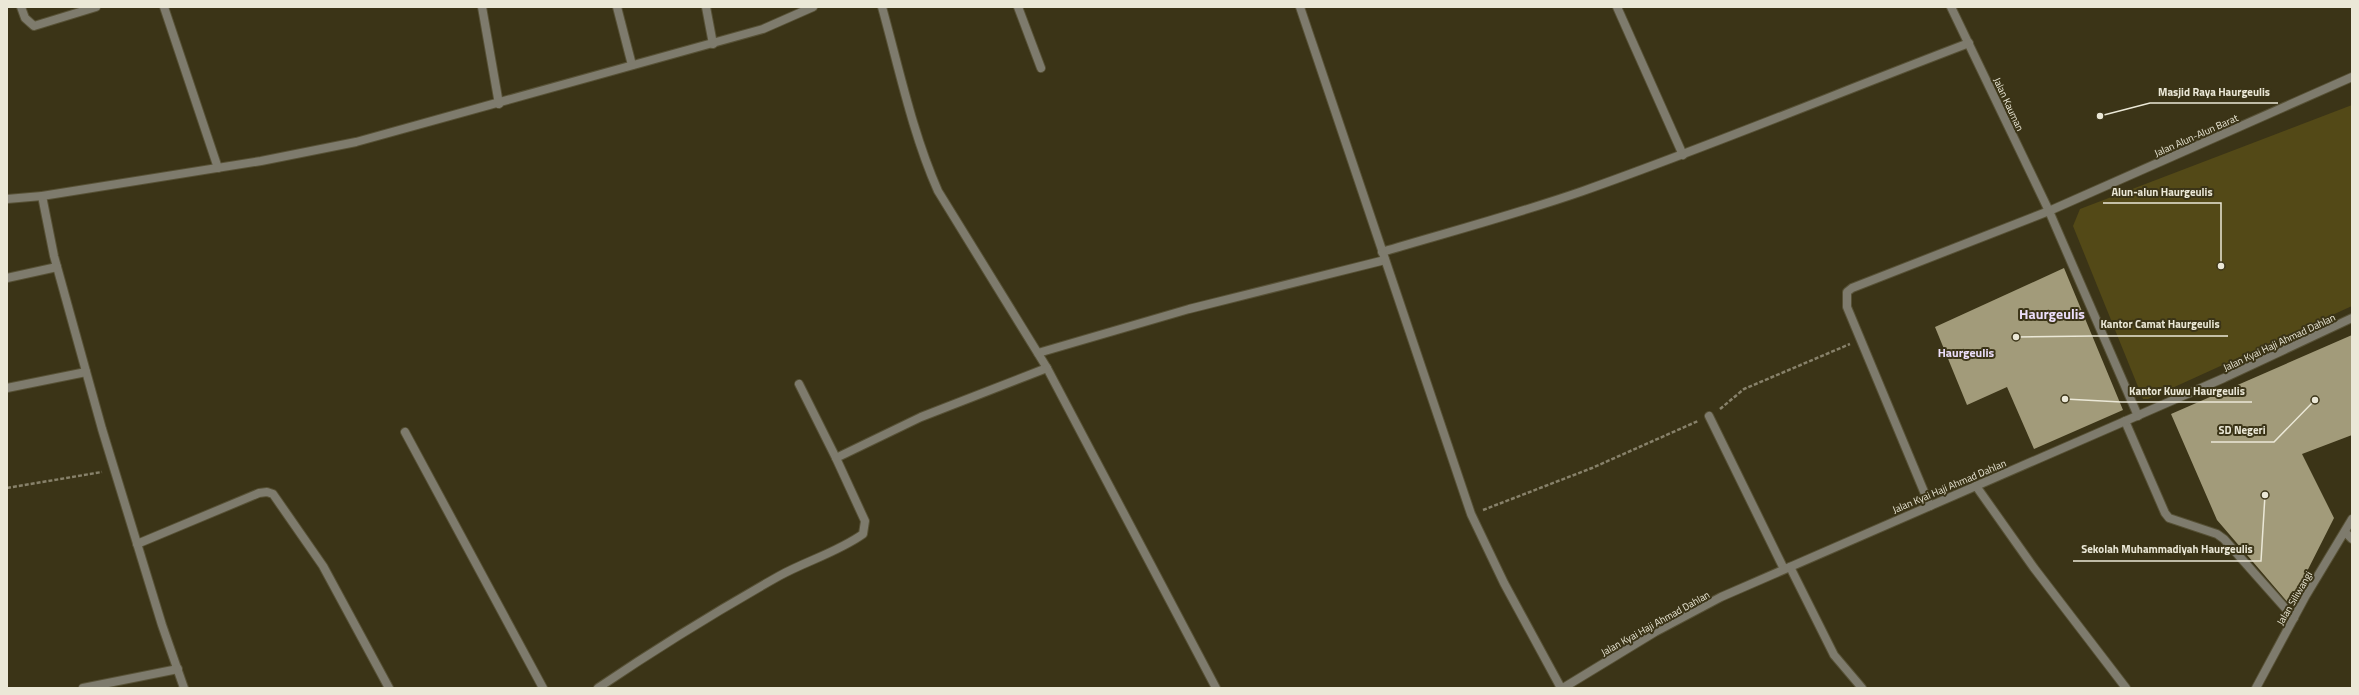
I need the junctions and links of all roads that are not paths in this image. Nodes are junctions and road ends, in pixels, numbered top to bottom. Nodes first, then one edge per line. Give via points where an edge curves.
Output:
1 (21, 7) edge
2 (96, 7) edge
3 (164, 7) edge
4 (482, 7) edge
5 (617, 7) edge
6 (706, 7) edge
7 (813, 7) edge
8 (882, 7) edge
9 (1018, 7) edge
10 (1300, 7) edge
11 (1617, 7) edge
12 (1951, 7) edge
13 (1969, 43) junction
14 (713, 44) junction
15 (632, 65) junction
16 (1041, 68) dead end
17 (2352, 77) edge
18 (499, 104) junction
19 (1683, 155) junction
20 (218, 168) junction
21 (42, 196) junction
22 (7, 199) edge
23 (2049, 211) junction
24 (1382, 252) junction
25 (1385, 260) junction
26 (57, 267) junction
27 (7, 278) edge
28 (2352, 318) edge
29 (1038, 352) junction
30 (1047, 368) junction
31 (86, 372) junction
32 (799, 384) dead end
33 (7, 388) edge
34 (1709, 416) road end
35 (2138, 416) junction
36 (2125, 421) junction
37 (405, 432) dead end
38 (836, 458) junction
39 (1976, 486) junction
40 (1930, 506) junction
41 (2352, 519) edge
42 (2345, 532) junction
43 (2352, 539) edge
44 (137, 544) junction
45 (1787, 568) junction
46 (2294, 618) junction
47 (178, 669) junction
48 (610, 685) edge
49 (83, 688) edge
50 (184, 688) edge
51 (389, 688) edge
52 (543, 688) edge
53 (598, 688) edge
54 (1216, 688) edge
55 (1562, 688) edge
56 (1862, 688) edge
57 (2126, 688) edge
58 (2256, 688) edge

1 - 2 street via 25,18 34,26
3 - 20 street
4 - 18 street
5 - 15 street
6 - 14 street
7 - 14 street via 763,29
8 - 29 street via 916,130 935,184
9 - 16 street
10 - 24 street
11 - 19 street
12 - 13 street, Jalan Kauman
13 - 19 street via 1822,98
13 - 23 street, Jalan Kauman
14 - 15 street
15 - 18 street
17 - 23 street, Jalan Alun-Alun Barat
18 - 20 street via 356,142
19 - 24 street via 1582,192
20 - 21 street
21 - 22 street
21 - 26 street
23 - 35 street, Jalan Kauman
23 - 40 street, Jalan Alun-Alun Barat via 1852,288 1846,297 1847,307
24 - 25 street
25 - 29 street via 1196,307
25 - 55 street via 1471,514 1504,583
26 - 27 street
26 - 31 street
28 - 35 street, Jalan Kyai Haji Ahmad Dahlan
29 - 30 street
30 - 38 street via 921,417
30 - 54 street
31 - 33 street
31 - 44 street
32 - 38 street
34 - 45 street
35 - 36 street, Jalan Kyai Haji Ahmad Dahlan
36 - 39 street, Jalan Kyai Haji Ahmad Dahlan
36 - 46 street via 2169,518 2217,534 2224,539
37 - 52 street
38 - 48 street via 865,521 863,534 794,568 702,620
39 - 40 street, Jalan Kyai Haji Ahmad Dahlan
39 - 57 street via 2034,568
40 - 45 street, Jalan Kyai Haji Ahmad Dahlan
41 - 42 street, Jalan Siliwangi
42 - 43 street
42 - 46 street, Jalan Siliwangi
44 - 47 street
44 - 51 street via 259,493 273,494 323,566
45 - 55 street, Jalan Kyai Haji Ahmad Dahlan via 1721,597 1655,632
45 - 56 street via 1834,655
46 - 58 street, Jalan Siliwangi
47 - 49 street
47 - 50 street
48 - 53 street

